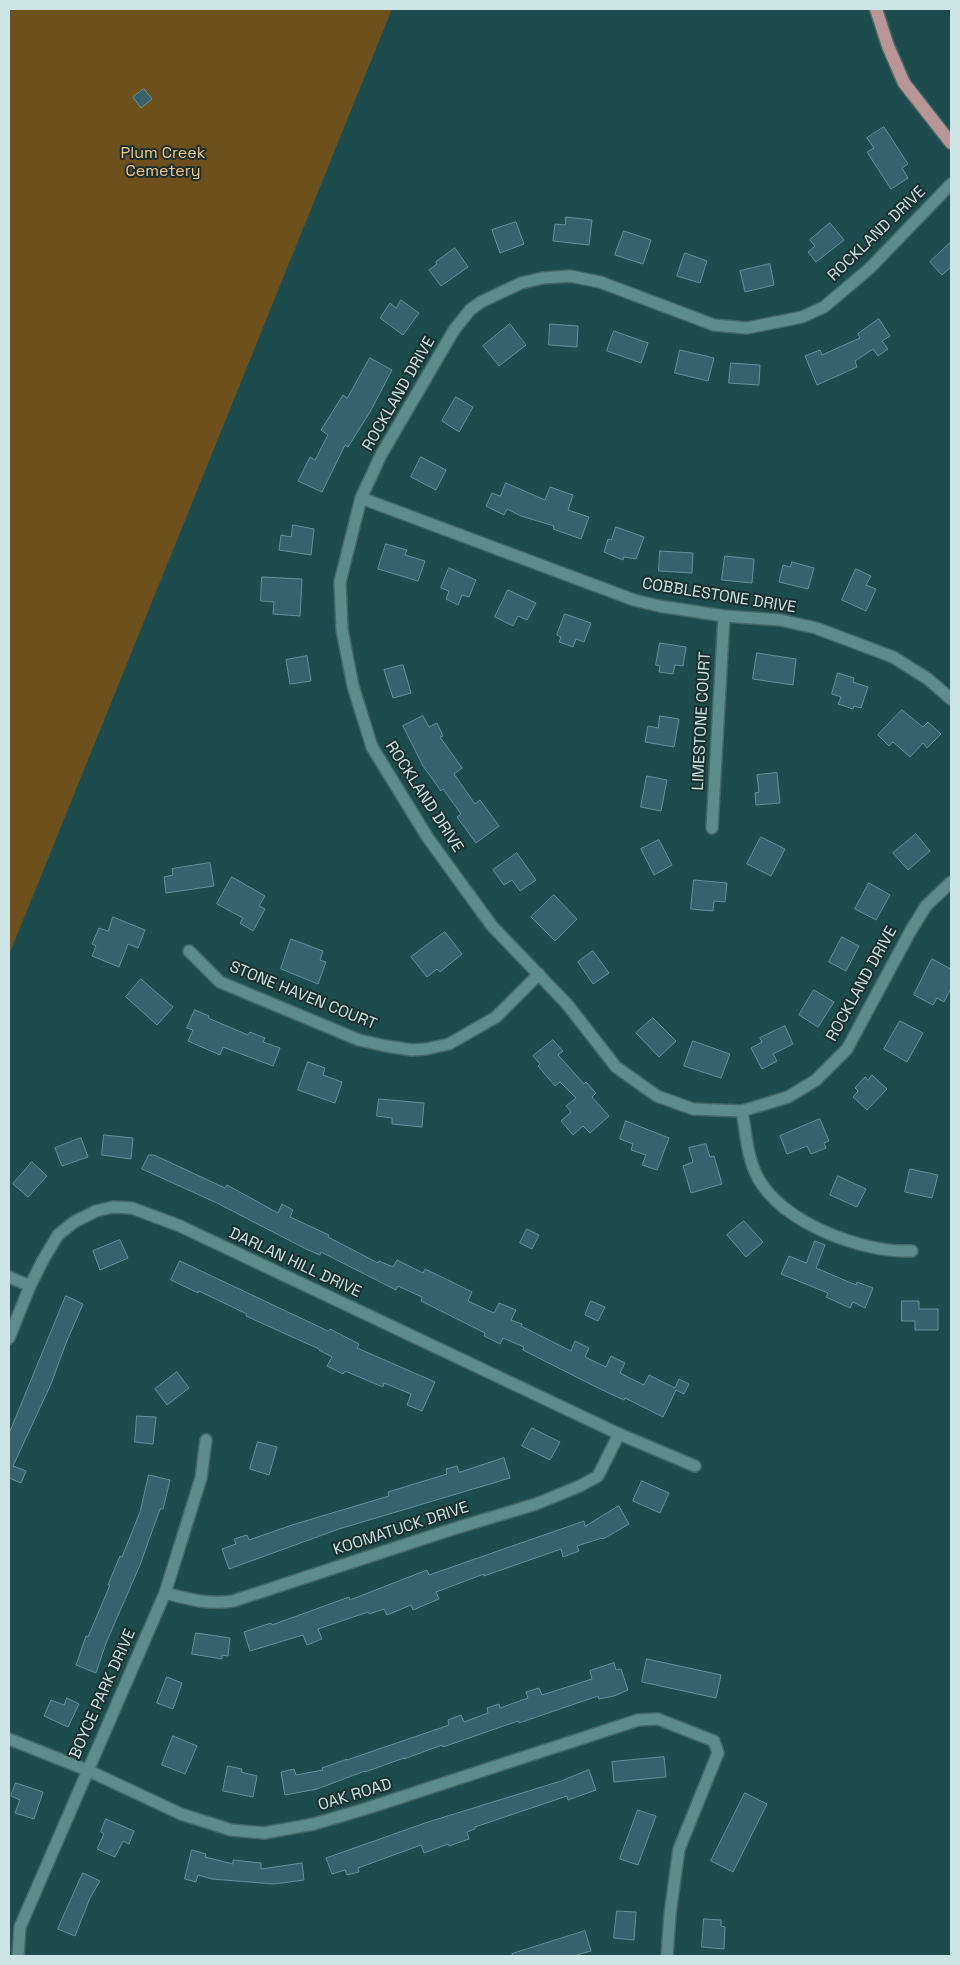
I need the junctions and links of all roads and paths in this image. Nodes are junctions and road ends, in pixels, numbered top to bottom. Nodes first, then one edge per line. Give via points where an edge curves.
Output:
1 (876, 9) edge
2 (951, 143) edge
3 (951, 184) edge
4 (361, 498) junction
5 (724, 616) junction
6 (951, 699) edge
7 (712, 828) dead end
8 (951, 882) edge
9 (189, 951) dead end
10 (539, 974) junction
11 (742, 1111) junction
12 (912, 1251) dead end
13 (9, 1277) edge
14 (30, 1286) junction
15 (9, 1338) edge
16 (619, 1434) junction
17 (206, 1440) dead end
18 (695, 1466) dead end
19 (165, 1593) junction
20 (9, 1739) edge
21 (87, 1770) junction
22 (18, 1956) edge
23 (667, 1956) edge

1 - 2 main road via 904,83
3 - 4 street, ROCKLAND DRIVE via 870,268 824,306 802,317 746,328 714,325 600,282 570,276 521,283 481,302 454,330 381,455
4 - 5 street, COBBLESTONE DRIVE via 634,600
4 - 10 street, ROCKLAND DRIVE via 340,582 342,630 353,686 372,747 428,838 492,926
5 - 6 street, COBBLESTONE DRIVE via 780,620 816,628 894,657
5 - 7 street, LIMESTONE COURT
8 - 11 street, ROCKLAND DRIVE via 926,906 847,1049 816,1080 788,1097
9 - 10 street, STONE HAVEN COURT via 220,982 359,1040 412,1050 449,1044 489,1022
10 - 11 street, ROCKLAND DRIVE via 616,1067 657,1096 693,1109
11 - 12 street via 749,1151 758,1177 780,1205 822,1230 873,1248
13 - 14 street
14 - 15 street, DARLAN HILL DRIVE
14 - 16 street, DARLAN HILL DRIVE via 58,1235 74,1222 96,1211 113,1207 132,1208 180,1226
16 - 18 street, DARLAN HILL DRIVE
16 - 19 street, KOOMATUCK DRIVE via 598,1476 536,1504 233,1601 218,1604
17 - 19 street, BOYCE PARK DRIVE via 201,1478
19 - 21 street, BOYCE PARK DRIVE
20 - 21 street, OAK ROAD
21 - 22 street, BOYCE PARK DRIVE via 20,1927
21 - 23 street, OAK ROAD via 181,1814 231,1830 264,1833 314,1824 638,1720 658,1719 714,1741 718,1753 679,1848

